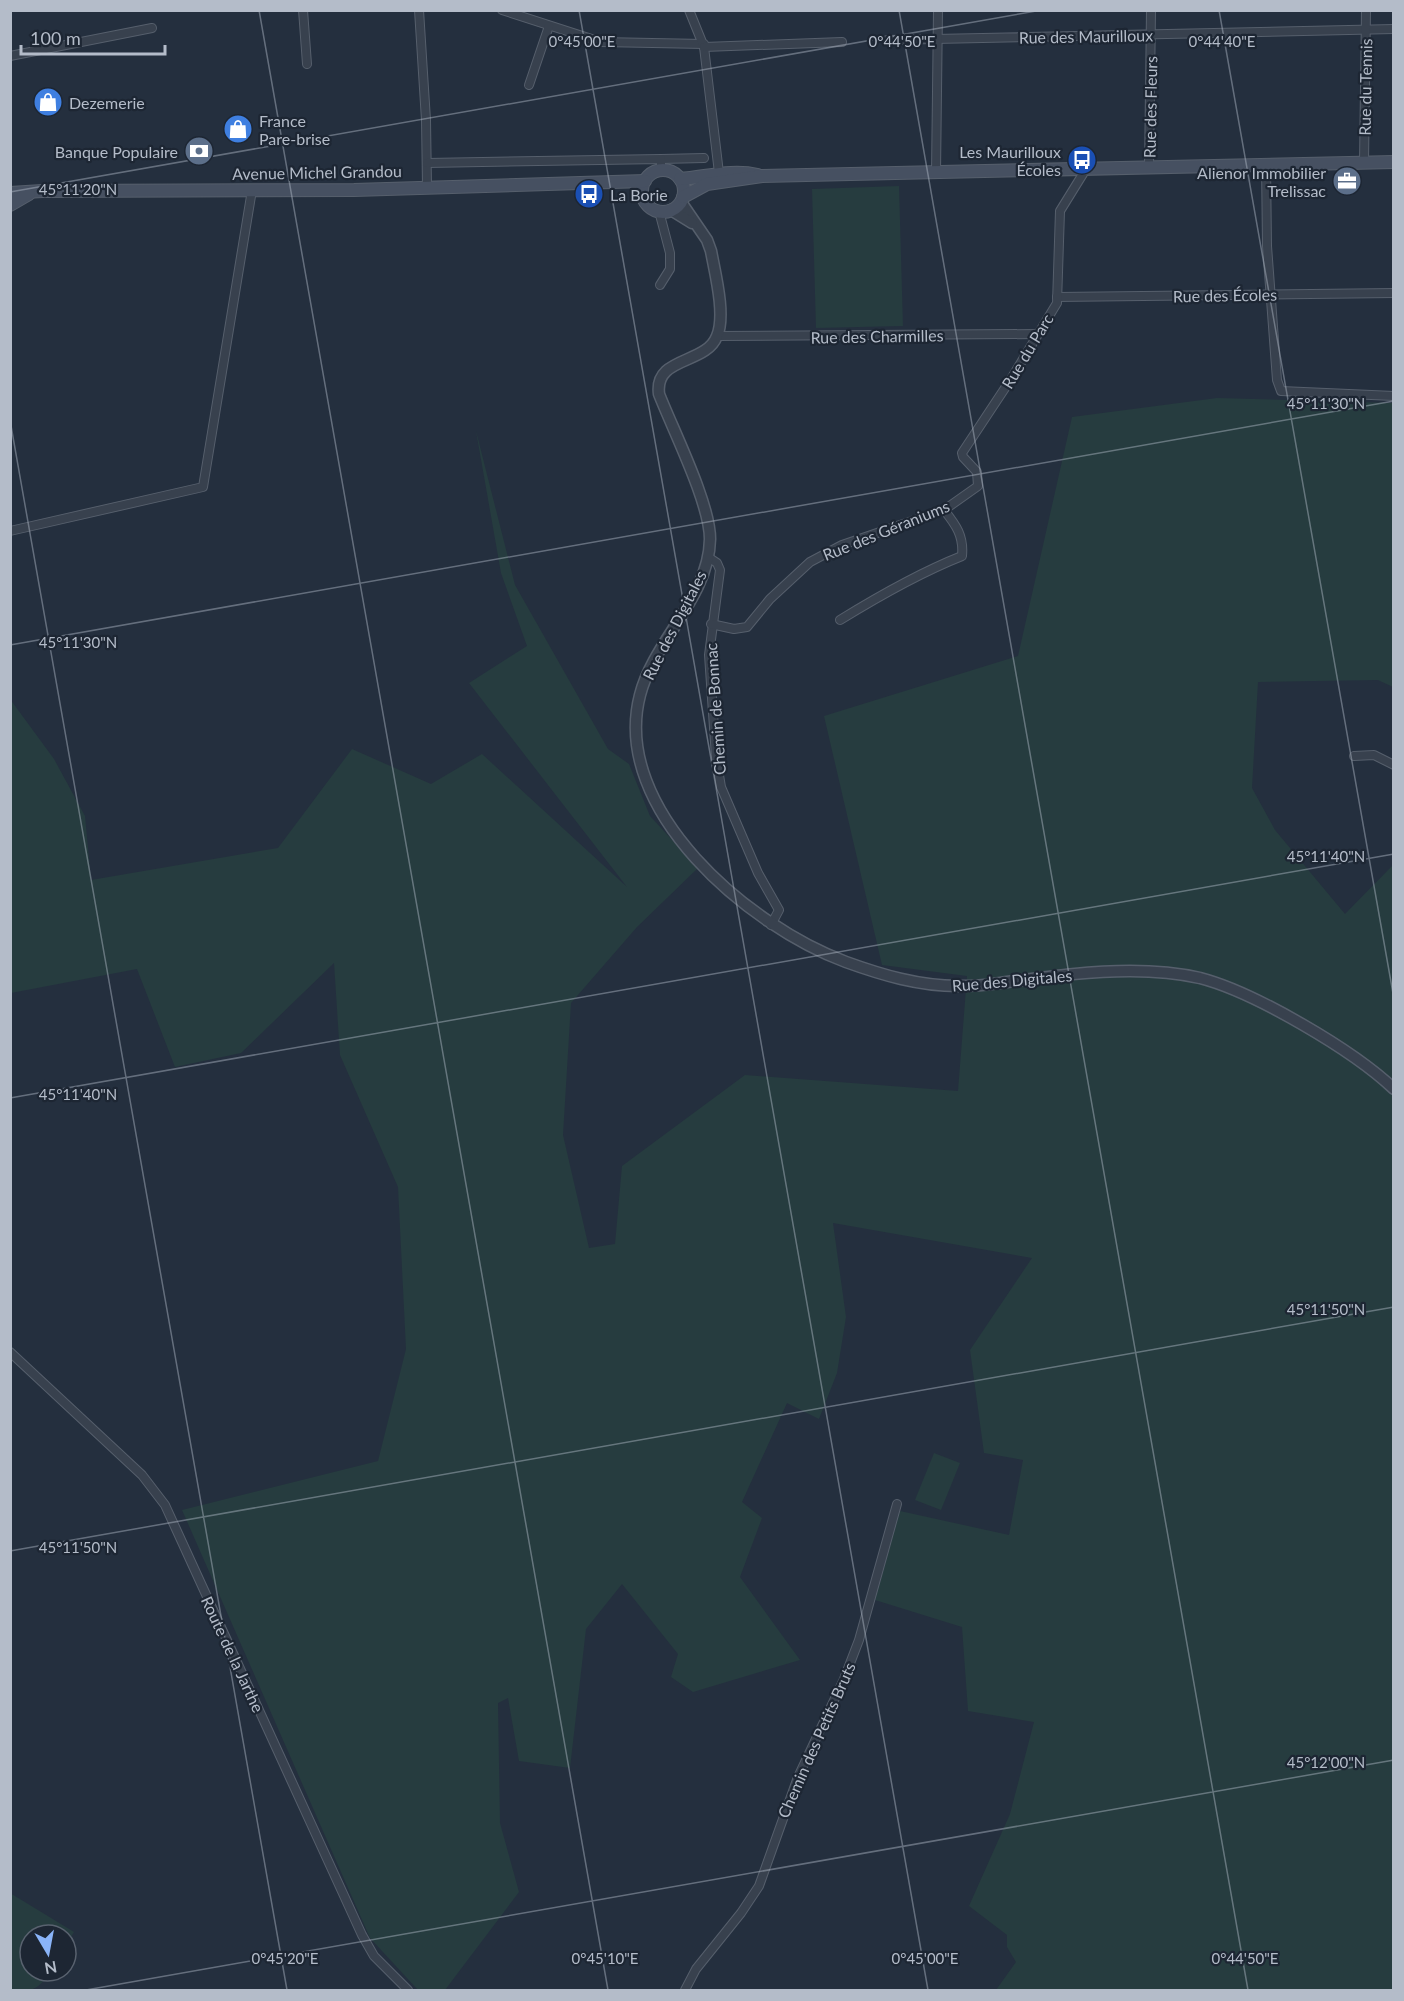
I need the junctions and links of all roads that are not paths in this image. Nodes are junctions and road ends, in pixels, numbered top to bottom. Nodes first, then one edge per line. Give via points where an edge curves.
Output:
1 (303, 10) edge
2 (419, 10) edge
3 (502, 10) edge
4 (689, 10) edge
5 (938, 10) edge
6 (1151, 10) edge
7 (1366, 10) edge
8 (549, 26) junction
9 (152, 28) dead end
10 (1366, 29) junction
11 (1394, 29) edge
12 (1151, 34) junction
13 (937, 39) junction
14 (887, 40) dead end
15 (842, 42) dead end
16 (704, 46) junction
17 (10, 56) edge
18 (307, 64) dead end
19 (530, 85) dead end
20 (717, 154) junction
21 (704, 158) dead end
22 (1394, 162) edge
23 (427, 163) junction
24 (1364, 163) junction
25 (661, 165) junction
26 (1266, 165) junction
27 (1149, 168) junction
28 (1086, 169) junction
29 (936, 172) junction
30 (719, 173) junction
31 (704, 174) junction
32 (762, 176) junction
33 (680, 179) junction
34 (645, 181) junction
35 (593, 184) junction
36 (427, 186) junction
37 (252, 190) junction
38 (697, 190) junction
39 (42, 191) junction
40 (10, 193) edge
41 (643, 195) junction
42 (10, 205) edge
43 (674, 205) junction
44 (660, 285) dead end
45 (1394, 293) edge
46 (1270, 294) junction
47 (1057, 297) junction
48 (1038, 334) junction
49 (717, 336) junction
50 (1394, 396) edge
51 (963, 458) joint
52 (944, 510) junction
53 (10, 531) edge
54 (708, 557) junction
55 (840, 620) dead end
56 (711, 624) junction
57 (1354, 756) dead end
58 (1394, 765) edge
59 (771, 925) junction
60 (1394, 1089) edge
61 (10, 1352) edge
62 (897, 1504) dead end
63 (408, 1990) edge
64 (685, 1990) edge

1 - 18 street
2 - 23 street
3 - 8 street
4 - 16 street
5 - 13 street
6 - 12 street, Rue des Fleurs
7 - 10 street, Rue du Tennis
8 - 16 street via 602,42
8 - 19 street
9 - 17 street
10 - 11 street, Rue des Maurilloux
10 - 12 street, Rue des Maurilloux
10 - 24 street, Rue du Tennis
12 - 13 street, Rue des Maurilloux
12 - 27 street, Rue des Fleurs
13 - 14 street, Rue des Maurilloux
13 - 29 street
15 - 16 street
16 - 20 street
20 - 30 street
20 - 31 street
21 - 25 street
22 - 24 main road
23 - 25 street
23 - 36 street
24 - 26 main road
25 - 33 main road
25 - 34 main road
26 - 27 main road
26 - 46 street
27 - 28 main road
28 - 29 main road
28 - 47 street, Rue du Parc via 1059,211
29 - 32 main road
30 - 31 main road
30 - 32 main road
30 - 38 street
31 - 33 main road
32 - 38 main road via 715,182
33 - 43 main road
34 - 35 main road, Avenue Michel Grandou
34 - 41 main road
35 - 36 main road, Avenue Michel Grandou
35 - 41 main road, Avenue Michel Grandou
36 - 37 main road, Avenue Michel Grandou
37 - 39 main road, Avenue Michel Grandou
37 - 53 street via 203,487
38 - 43 main road
39 - 40 main road, Avenue Michel Grandou
39 - 42 main road, Avenue Michel Grandou
41 - 43 main road via 649,206
43 - 44 street via 670,268
43 - 49 street via 700,228 711,251 717,283
45 - 46 street, Rue des Écoles
46 - 47 street, Rue des Écoles
46 - 50 street via 1281,392
47 - 48 street, Rue du Parc
48 - 49 street, Rue des Charmilles
48 - 51 street, Rue du Parc via 964,447
49 - 54 street, Rue des Digitales via 704,350 664,372 657,385 705,511 710,538
51 - 52 street, Rue des Géraniums via 977,472 978,486
52 - 55 street via 958,528 962,556 873,599
52 - 56 street, Rue des Géraniums via 842,545 810,562 747,627 734,629
54 - 56 street, Chemin de Bonnac via 720,570
54 - 59 street, Rue des Digitales via 698,585 640,694 638,763 651,795 679,836 726,887
56 - 59 street, Chemin de Bonnac via 708,655 719,777 758,873 779,910
57 - 58 street via 1374,755
59 - 60 street, Rue des Digitales via 842,960 900,979 933,984 960,987 1130,971 1201,978 1234,991 1338,1046
61 - 63 street, Route de la Jarthe via 142,1475 165,1505 362,1935 374,1956
62 - 64 street, Chemin des Petits Bruts via 859,1640 794,1786 759,1886 696,1969

